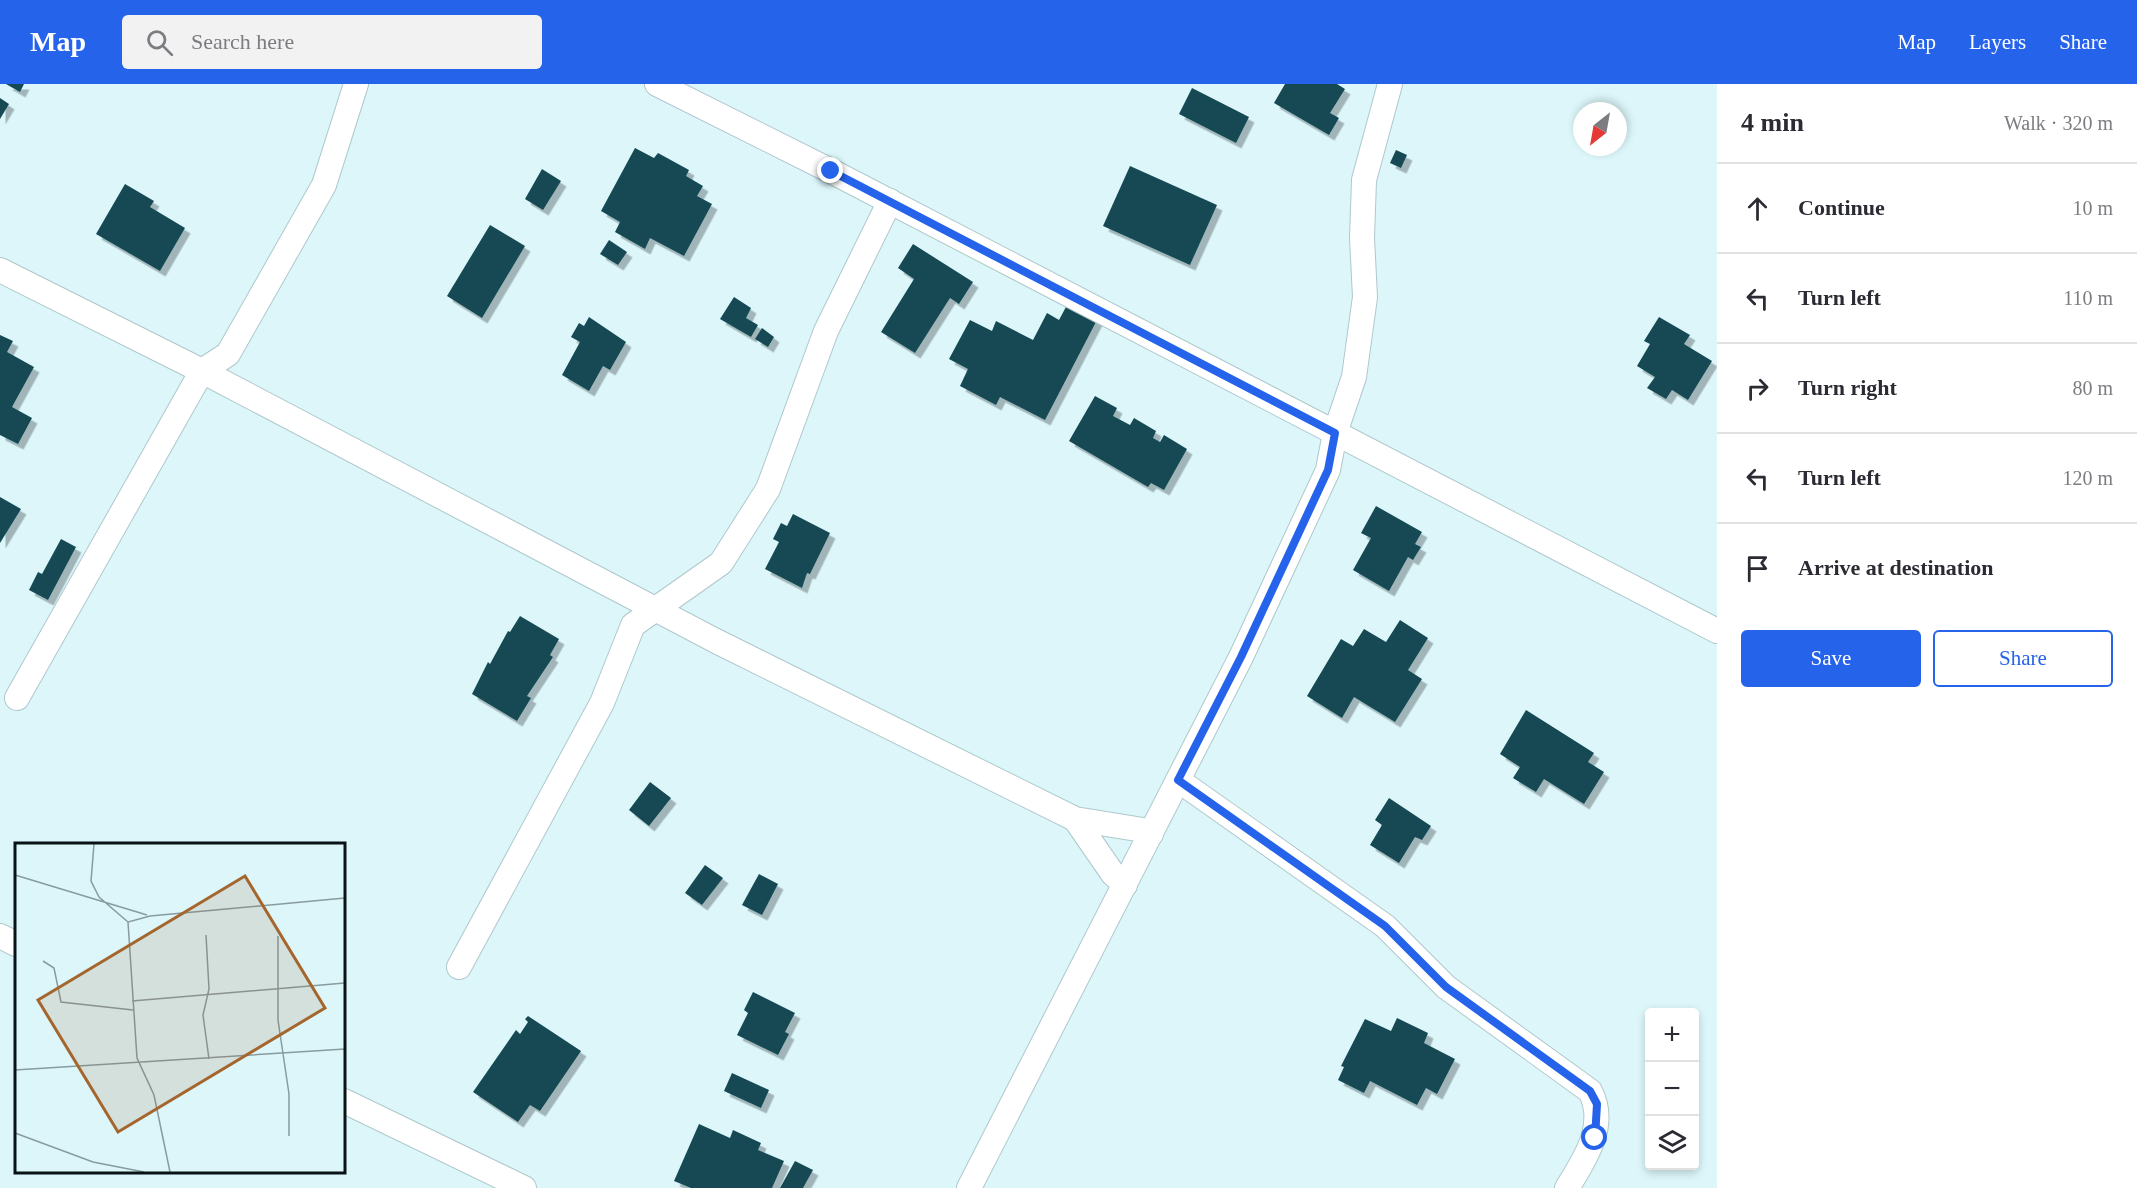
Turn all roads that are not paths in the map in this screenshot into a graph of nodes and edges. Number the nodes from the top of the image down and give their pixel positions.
1 (356, 84) edge
2 (657, 84) edge
3 (1390, 84) edge
4 (890, 201) junction
5 (0, 270) edge
6 (202, 371) junction
7 (1335, 433) junction
8 (654, 608) junction
9 (1717, 631) edge
10 (17, 698) dead end
11 (1178, 780) junction
12 (1075, 819) junction
13 (1151, 834) junction
14 (1125, 885) junction
15 (0, 936) edge
16 (15, 944) edge
17 (459, 967) dead end
18 (345, 1101) edge
19 (524, 1188) edge
20 (969, 1188) edge
21 (1567, 1188) edge

1 - 6 street
2 - 4 street
3 - 7 street
4 - 7 street
4 - 8 street
5 - 6 street
6 - 8 street
6 - 10 street
7 - 9 street
7 - 11 street
8 - 12 street
8 - 17 street
11 - 13 street
11 - 21 street
12 - 13 street
12 - 14 street
13 - 14 street
14 - 20 street
15 - 16 street
18 - 19 street

